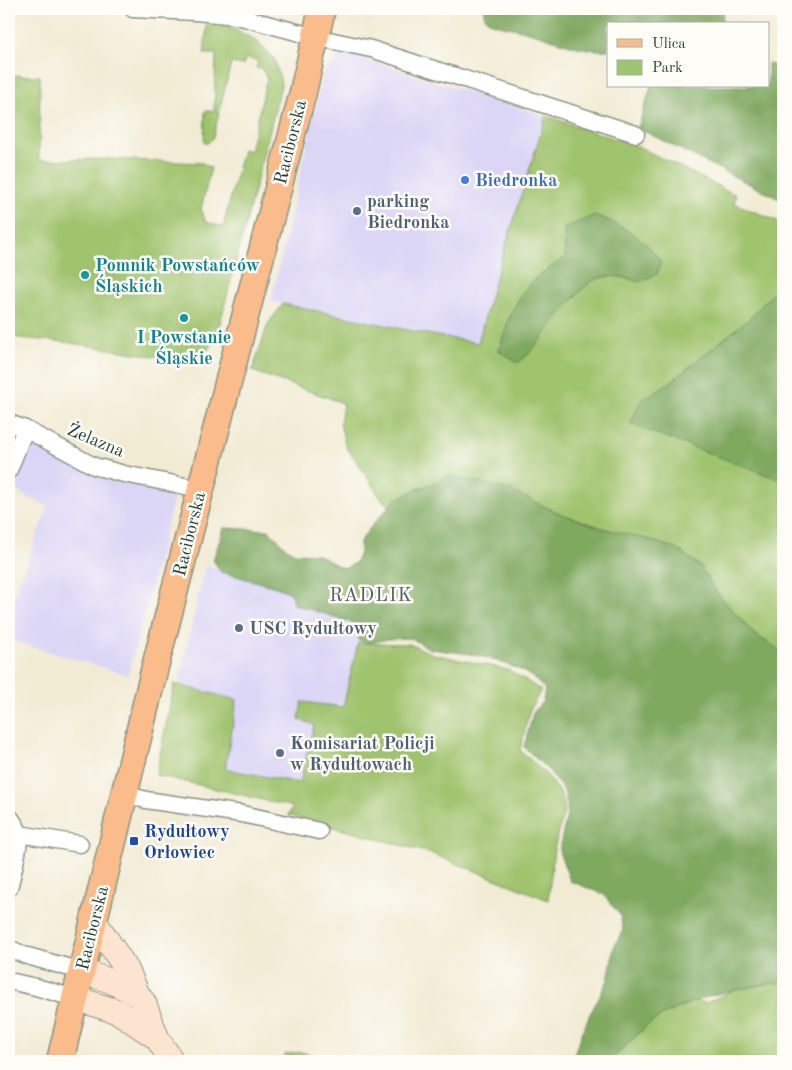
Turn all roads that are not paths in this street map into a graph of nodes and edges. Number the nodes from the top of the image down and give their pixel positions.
1 (133, 9) edge
2 (322, 9) edge
3 (316, 37) junction
4 (636, 134) dead end
5 (9, 423) edge
6 (25, 429) junction
7 (9, 470) edge
8 (200, 489) junction
9 (124, 794) junction
10 (9, 816) edge
11 (319, 830) dead end
12 (19, 834) junction
13 (80, 844) dead end
14 (9, 888) edge
15 (94, 919) junction
16 (9, 948) edge
17 (81, 970) junction
18 (9, 981) edge
19 (138, 995) junction
20 (74, 998) junction
21 (157, 1038) junction
22 (60, 1061) edge
23 (172, 1061) edge

1 - 3 street
2 - 3 main road, Raciborska
3 - 4 street
3 - 8 main road, Raciborska
5 - 6 street, Żelazna
6 - 7 street
6 - 8 street, Żelazna
8 - 9 main road, Raciborska
9 - 11 street
9 - 15 main road, Raciborska
10 - 12 street
12 - 13 street
12 - 14 street
15 - 17 main road, Raciborska
15 - 19 street
16 - 17 street
17 - 19 street
17 - 20 main road, Raciborska
18 - 20 street
19 - 21 street
20 - 21 street
20 - 22 main road, Raciborska
21 - 23 street

